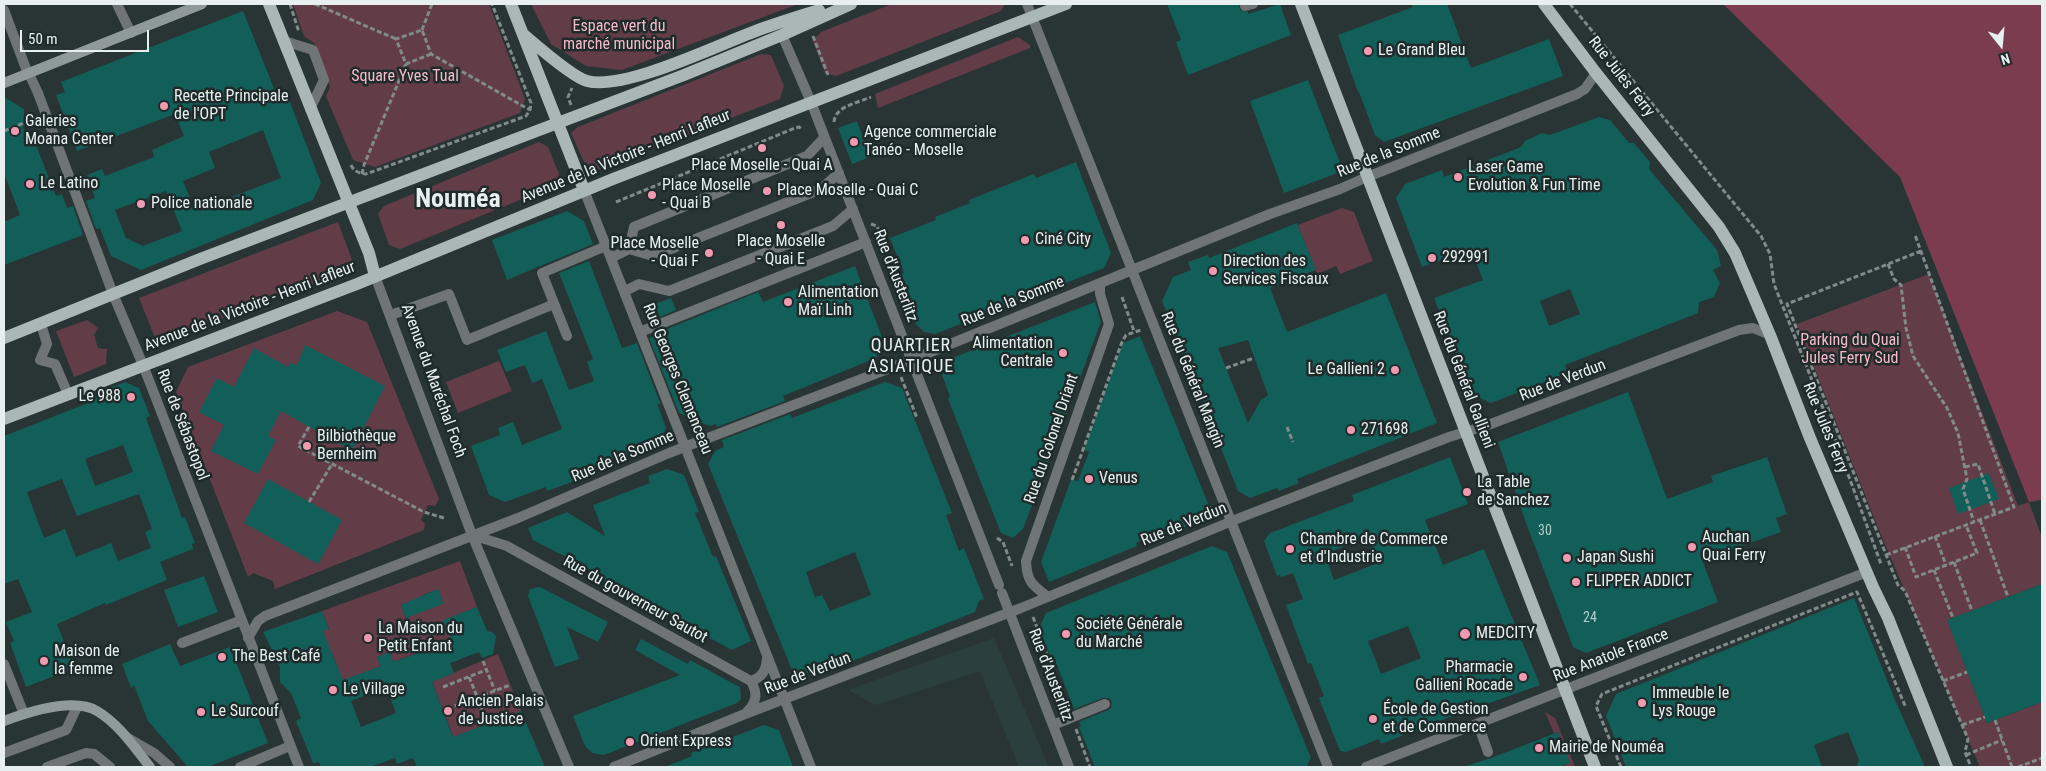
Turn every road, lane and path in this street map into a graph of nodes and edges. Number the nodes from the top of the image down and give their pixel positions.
1 (117, 4) edge
2 (202, 4) edge
3 (269, 4) edge
4 (290, 4) edge
5 (315, 4) edge
6 (432, 4) edge
7 (492, 4) edge
8 (511, 4) edge
9 (840, 4) edge
10 (851, 4) edge
11 (1027, 4) edge
12 (1066, 4) edge
13 (1301, 4) edge
14 (1544, 4) edge
15 (4, 10) edge
16 (1032, 17) junction
17 (422, 30) junction
18 (131, 34) junction
19 (523, 34) junction
20 (782, 35) junction
21 (813, 36) dead end
22 (396, 39) junction
23 (302, 40) dead end
24 (284, 41) junction
25 (431, 54) junction
26 (406, 64) junction
27 (1596, 73) junction
28 (28, 74) junction
29 (828, 76) dead end
30 (4, 83) edge
31 (572, 87) dead end
32 (871, 97) dead end
33 (810, 102) junction
34 (310, 109) junction
35 (530, 110) junction
36 (573, 110) dead end
37 (46, 114) junction
38 (557, 122) junction
39 (802, 129) dead end
40 (4, 131) edge
41 (837, 131) dead end
42 (824, 138) junction
43 (348, 159) dead end
44 (838, 173) junction
45 (362, 174) junction
46 (1367, 176) junction
47 (584, 190) junction
48 (616, 202) dead end
49 (348, 204) junction
50 (853, 209) junction
51 (867, 215) dead end
52 (1915, 235) dead end
53 (866, 242) junction
54 (606, 246) junction
55 (630, 250) junction
56 (1921, 251) junction
57 (611, 258) junction
58 (1888, 264) junction
59 (894, 266) dead end
60 (1132, 270) junction
61 (375, 276) junction
62 (1100, 284) junction
63 (625, 291) junction
64 (113, 294) junction
65 (1128, 294) dead end
66 (1122, 297) junction
67 (1115, 300) dead end
68 (554, 304) junction
69 (391, 315) junction
70 (41, 324) junction
71 (1134, 331) junction
72 (640, 332) junction
73 (1770, 335) junction
74 (567, 336) dead end
75 (1143, 336) dead end
76 (4, 338) edge
77 (1254, 358) dead end
78 (911, 360) junction
79 (143, 365) junction
80 (1226, 368) dead end
81 (893, 377) dead end
82 (68, 394) junction
83 (4, 419) edge
84 (919, 422) dead end
85 (309, 427) dead end
86 (1288, 427) dead end
87 (1466, 433) junction
88 (1293, 442) dead end
89 (686, 446) junction
90 (332, 464) junction
91 (1965, 467) junction
92 (1072, 480) dead end
93 (1207, 497) dead end
94 (309, 502) dead end
95 (1995, 514) junction
96 (444, 518) dead end
97 (1980, 520) junction
98 (1202, 521) dead end
99 (1232, 521) junction
100 (1974, 522) junction
101 (1966, 525) junction
102 (472, 534) junction
103 (995, 535) dead end
104 (1935, 536) junction
105 (1905, 548) junction
106 (1886, 555) junction
107 (1954, 562) junction
108 (1946, 565) junction
109 (1934, 570) junction
110 (1866, 572) junction
111 (1015, 574) dead end
112 (1048, 597) junction
113 (2008, 597) dead end
114 (1972, 611) dead end
115 (1009, 612) junction
116 (1039, 614) dead end
117 (1952, 618) dead end
118 (242, 620) junction
119 (248, 638) junction
120 (182, 642) dead end
121 (767, 656) junction
122 (483, 661) dead end
123 (4, 664) edge
124 (486, 670) junction
125 (1968, 672) dead end
126 (469, 677) junction
127 (751, 681) junction
128 (1943, 681) junction
129 (510, 685) dead end
130 (443, 687) dead end
131 (1565, 690) junction
132 (495, 691) junction
133 (477, 698) junction
134 (784, 700) junction
135 (1105, 704) dead end
136 (455, 706) dead end
137 (77, 707) junction
138 (1908, 712) dead end
139 (24, 714) junction
140 (745, 714) junction
141 (1985, 717) dead end
142 (1071, 718) junction
143 (1995, 720) dead end
144 (4, 721) edge
145 (488, 723) dead end
146 (1478, 724) junction
147 (1053, 725) junction
148 (1962, 725) junction
149 (126, 737) junction
150 (2002, 740) junction
151 (290, 746) junction
152 (1488, 752) dead end
153 (4, 753) edge
154 (1966, 755) junction
155 (2042, 758) edge
156 (1391, 763) edge
157 (47, 767) edge
158 (110, 767) edge
159 (150, 767) edge
160 (170, 767) edge
161 (240, 767) edge
162 (299, 767) edge
163 (569, 767) edge
164 (614, 767) edge
165 (811, 767) edge
166 (1069, 767) edge
167 (1090, 767) edge
168 (1328, 767) edge
169 (1366, 767) edge
170 (1595, 767) edge
171 (1621, 767) edge
172 (1947, 767) edge
173 (1971, 767) edge
174 (2012, 767) edge
175 (2020, 767) edge

1 - 18 street
2 - 18 street
3 - 24 main road, Avenue du Maréchal Foch
4 - 23 path
5 - 22 path
6 - 17 path
7 - 35 path
8 - 19 main road, Rue Georges Clemenceau
9 - 19 main road
10 - 20 main road
11 - 16 street, Rue du Général Mangin
12 - 16 main road, Avenue de la Victoire - Henri Lafleur
13 - 46 main road, Rue du Général Gallieni
14 - 27 main road, Rue Jules Ferry
15 - 28 street, Rue de Sébastopol
16 - 33 main road, Avenue de la Victoire - Henri Lafleur
16 - 60 street, Rue du Général Mangin
17 - 22 path
17 - 25 path
18 - 28 street
19 - 38 main road, Rue Georges Clemenceau
20 - 33 street, Rue d'Austerlitz
20 - 38 main road
21 - 29 path
22 - 26 path
24 - 34 main road, Avenue du Maréchal Foch
24 - 34 street
25 - 26 path
25 - 35 path
26 - 45 path
27 - 46 street, Rue de la Somme
27 - 73 main road, Rue Jules Ferry
28 - 30 street
28 - 37 street, Rue de Sébastopol
31 - 36 path
32 - 41 path
33 - 42 street, Rue d'Austerlitz
33 - 47 main road, Avenue de la Victoire - Henri Lafleur
34 - 49 main road, Avenue du Maréchal Foch
35 - 45 path
37 - 40 path
37 - 64 street, Rue de Sébastopol
38 - 47 main road, Rue Georges Clemenceau
38 - 49 main road
39 - 48 path
42 - 44 street, Rue d'Austerlitz
42 - 55 street
43 - 45 path
44 - 50 street, Rue d'Austerlitz
44 - 55 street
46 - 60 street, Rue de la Somme
46 - 87 main road, Rue du Général Gallieni
47 - 54 street, Rue Georges Clemenceau
47 - 61 main road, Avenue de la Victoire - Henri Lafleur
49 - 61 main road, Avenue du Maréchal Foch
49 - 64 main road
50 - 53 street, Rue d'Austerlitz
50 - 63 street
51 - 59 path
52 - 56 path
53 - 72 street
53 - 78 street, Rue d'Austerlitz
54 - 57 street, Rue Georges Clemenceau
54 - 68 street
55 - 57 street
56 - 58 path
56 - 95 path
57 - 63 street, Rue Georges Clemenceau
58 - 91 path
58 - 106 path
60 - 62 street, Rue de la Somme
60 - 99 street, Rue du Général Mangin
61 - 69 street, Avenue du Maréchal Foch
61 - 79 main road, Avenue de la Victoire - Henri Lafleur
62 - 78 street, Rue de la Somme
62 - 112 street, Rue du Colonel Driant
63 - 72 street, Rue Georges Clemenceau
64 - 70 main road
64 - 79 street, Rue de Sébastopol
65 - 66 path
66 - 67 path
66 - 71 path
68 - 69 street
68 - 74 street
69 - 102 street, Avenue du Maréchal Foch
70 - 76 main road
70 - 82 street
71 - 75 path
71 - 92 path
72 - 89 street, Rue Georges Clemenceau
73 - 87 street, Rue de Verdun
73 - 110 main road, Rue Jules Ferry
77 - 80 path
78 - 89 street, Rue de la Somme
78 - 115 street, Rue d'Austerlitz
79 - 82 main road, Avenue de la Victoire - Henri Lafleur
79 - 118 street, Rue de Sébastopol
81 - 84 path
82 - 83 main road, Avenue de la Victoire - Henri Lafleur
85 - 90 path
86 - 88 path
87 - 99 street, Rue de Verdun
87 - 131 main road, Rue du Général Gallieni
89 - 102 street, Rue de la Somme
89 - 121 street, Rue Georges Clemenceau
90 - 94 path
90 - 96 path
91 - 95 path
91 - 100 path
93 - 98 path
95 - 97 path
97 - 100 path
97 - 113 path
99 - 112 street, Rue de Verdun
99 - 168 street, Rue du Général Mangin
100 - 101 path
101 - 104 path
101 - 107 path
102 - 119 street, Rue de la Somme
102 - 127 street, Rue du gouverneur Sautot
102 - 163 street, Avenue du Maréchal Foch
103 - 111 path
104 - 105 path
104 - 108 path
105 - 106 path
105 - 109 path
106 - 128 path
107 - 108 path
107 - 114 path
108 - 109 path
109 - 117 path
110 - 131 street, Rue Anatole France
110 - 172 main road, Rue Jules Ferry
112 - 115 street, Rue de Verdun
115 - 134 street, Rue de Verdun
115 - 147 street, Rue d'Austerlitz
116 - 142 path
118 - 119 street, Rue de Sébastopol
118 - 120 street
119 - 151 street, Rue de Sébastopol
121 - 127 street
121 - 134 street, Rue Georges Clemenceau
122 - 124 path
123 - 139 street
124 - 126 path
124 - 132 path
125 - 128 path
126 - 130 path
126 - 133 path
127 - 140 street
128 - 148 path
129 - 132 path
131 - 146 street, Rue Anatole France
131 - 170 main road, Rue du Général Gallieni
132 - 133 path
133 - 136 path
133 - 145 path
134 - 140 street, Rue de Verdun
134 - 165 street, Rue Georges Clemenceau
135 - 142 street
137 - 139 street
137 - 149 street
137 - 153 street
138 - 171 path
139 - 144 street
140 - 164 street, Rue de Verdun
141 - 148 path
142 - 147 street
142 - 167 path
143 - 150 path
146 - 152 street
146 - 156 street, Rue Anatole France
147 - 166 street, Rue d'Austerlitz
148 - 154 path
149 - 159 street
149 - 160 street
150 - 154 path
150 - 174 path
151 - 161 street
151 - 162 street, Rue de Sébastopol
154 - 173 path
155 - 175 path
156 - 169 street, Rue Anatole France
157 - 158 street

